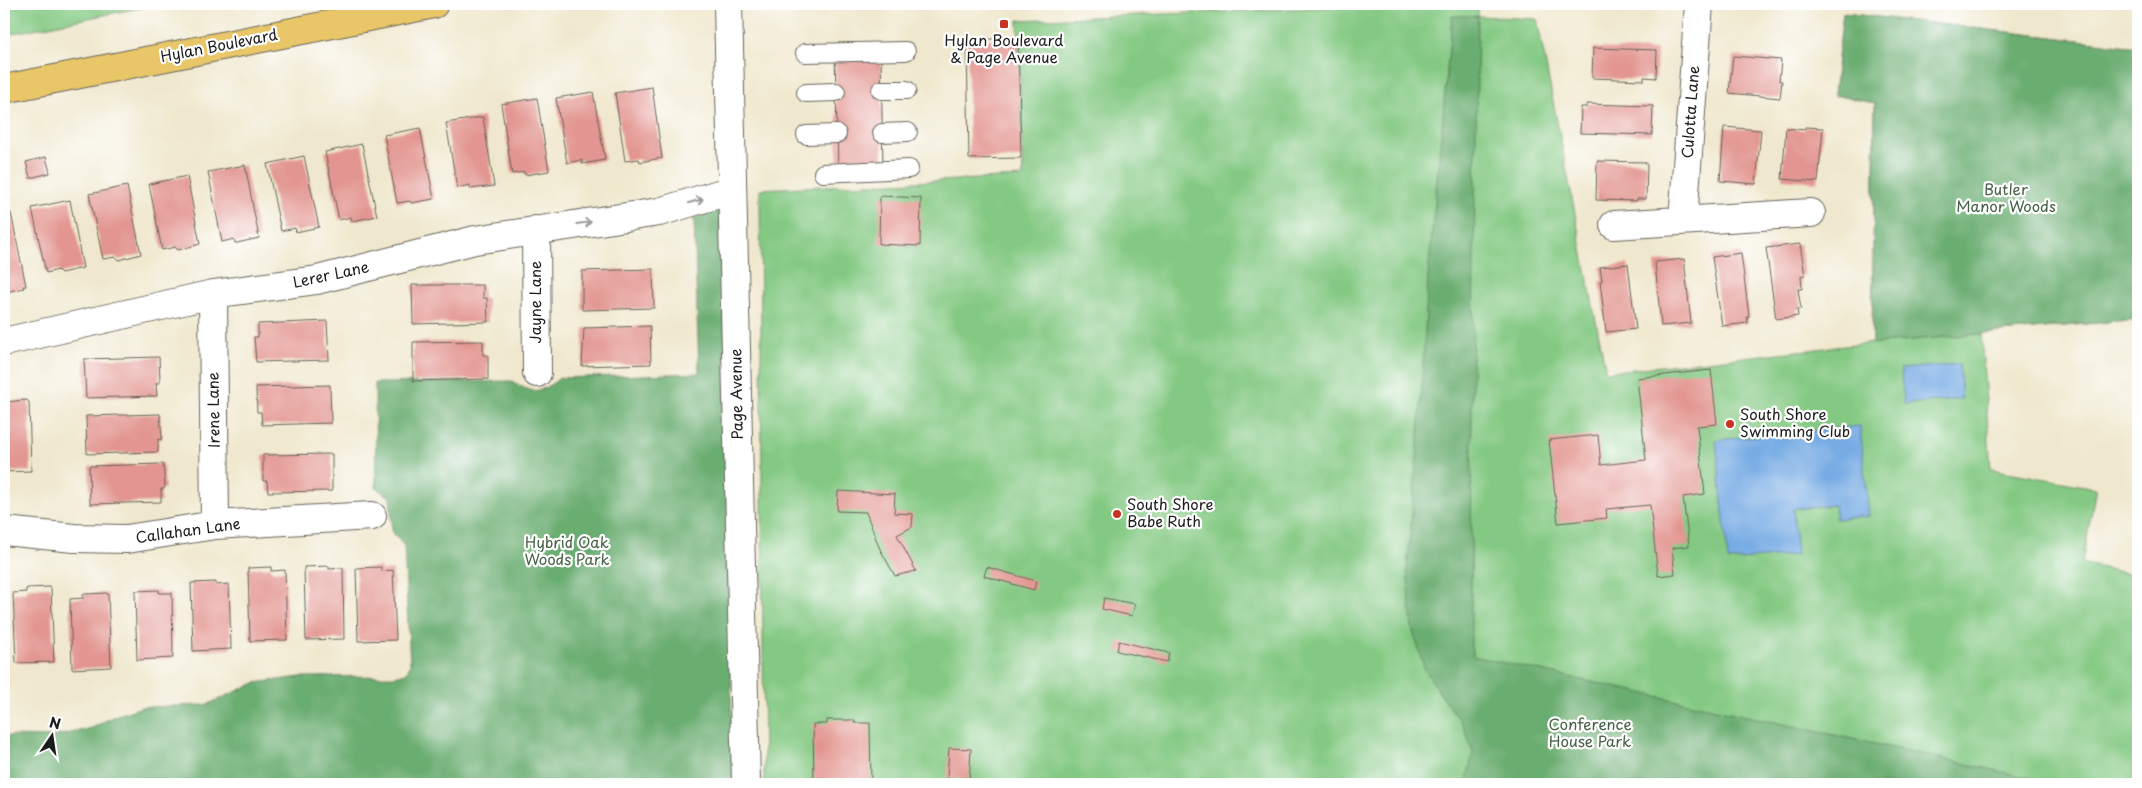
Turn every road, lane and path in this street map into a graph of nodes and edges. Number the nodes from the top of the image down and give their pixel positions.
1 (434, 4) edge
2 (728, 4) edge
3 (1699, 4) edge
4 (906, 51) dead end
5 (805, 53) dead end
6 (4, 89) edge
7 (882, 90) dead end
8 (908, 90) dead end
9 (836, 92) dead end
10 (806, 93) dead end
11 (908, 132) dead end
12 (882, 133) dead end
13 (837, 134) dead end
14 (806, 135) dead end
15 (909, 169) dead end
16 (823, 173) dead end
17 (732, 190) junction
18 (1811, 213) dead end
19 (1683, 220) junction
20 (1614, 225) dead end
21 (536, 230) junction
22 (213, 294) junction
23 (4, 342) edge
24 (537, 373) dead end
25 (372, 516) dead end
26 (215, 525) junction
27 (4, 531) edge
28 (746, 784) edge

1 - 6 main road, Hylan Boulevard
2 - 17 street, Page Avenue
3 - 19 street, Culotta Lane
4 - 5 lane
7 - 8 lane
9 - 10 lane
11 - 12 lane
13 - 14 lane
15 - 16 lane
21 -> 17 street, Lerer Lane
17 - 28 street, Page Avenue
18 - 19 street
19 - 20 street
21 - 22 street, Lerer Lane
21 - 24 street, Jayne Lane
22 - 23 street, Lerer Lane
22 - 26 street, Irene Lane
25 - 26 street, Callahan Lane
26 - 27 street, Callahan Lane

